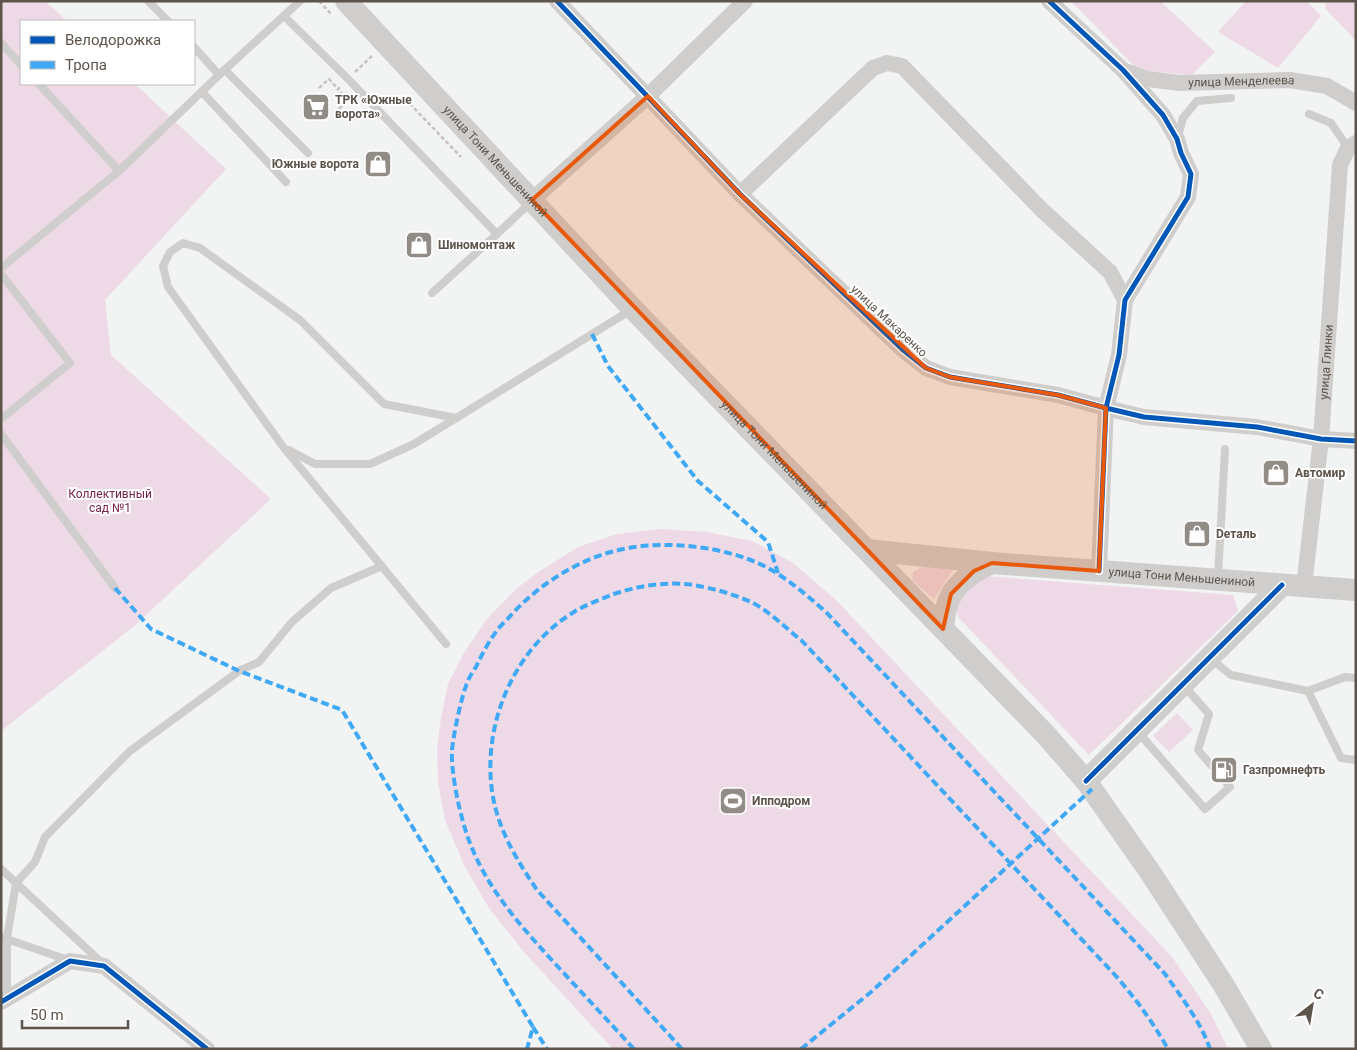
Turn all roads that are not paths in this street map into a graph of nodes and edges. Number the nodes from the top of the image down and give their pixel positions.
1 (148, 1) edge
2 (300, 1) edge
3 (557, 1) edge
4 (745, 1) edge
5 (1049, 1) edge
6 (339, 8) edge
7 (284, 16) junction
8 (167, 20) edge
9 (1, 43) edge
10 (195, 48) edge
11 (20, 64) edge
12 (1123, 70) junction
13 (222, 72) junction
14 (40, 85) edge
15 (202, 92) junction
16 (648, 96) junction
17 (1231, 98) dead end
18 (1356, 103) edge
19 (1309, 114) dead end
20 (1179, 146) junction
21 (1352, 146) edge
22 (308, 153) dead end
23 (119, 171) junction
24 (286, 182) dead end
25 (740, 194) junction
26 (532, 200) junction
27 (497, 234) junction
28 (1, 268) edge
29 (1, 274) edge
30 (432, 293) dead end
31 (1126, 300) junction
32 (633, 309) junction
33 (1106, 408) junction
34 (456, 418) junction
35 (1, 419) edge
36 (1, 434) edge
37 (1321, 439) junction
38 (1356, 441) edge
39 (284, 448) junction
40 (1225, 449) dead end
41 (867, 550) junction
42 (992, 563) junction
43 (382, 566) junction
44 (1099, 571) junction
45 (1218, 579) junction
46 (1282, 584) junction
47 (1304, 586) junction
48 (115, 588) dead end
49 (1356, 590) edge
50 (943, 629) junction
51 (446, 644) dead end
52 (1210, 657) junction
53 (1356, 678) edge
54 (1183, 684) junction
55 (1308, 691) junction
56 (1137, 730) junction
57 (1356, 760) edge
58 (1086, 781) junction
59 (1, 869) edge
60 (16, 883) junction
61 (4, 938) edge
62 (70, 961) junction
63 (104, 966) junction
64 (4, 1000) edge
65 (207, 1049) edge
66 (1261, 1049) edge

1 - 8 lane
2 - 7 lane
3 - 16 street, улица Макаренко
4 - 16 street
5 - 12 street, улица Менделеева
6 - 26 main road, улица Тони Меньшениной
7 - 13 lane
7 - 27 lane
9 - 11 lane
10 - 13 lane
12 - 18 street, улица Менделеева
12 - 20 street, улица Менделеева
13 - 15 lane
13 - 22 lane
14 - 23 lane
15 - 23 lane
15 - 24 lane
16 - 25 street, улица Макаренко
16 - 26 street
17 - 20 lane
19 - 21 lane
20 - 31 street, улица Менделеева
21 - 37 street, улица Глинки
23 - 28 lane
25 - 31 street
25 - 33 street, улица Макаренко
26 - 27 lane
26 - 32 main road, улица Тони Меньшениной
27 - 30 lane
29 - 35 lane
31 - 33 street
32 - 34 lane
32 - 41 main road, улица Тони Меньшениной
33 - 37 street, улица Макаренко
33 - 44 street
34 - 39 lane
34 - 39 lane
36 - 48 lane
37 - 38 street, улица Макаренко
37 - 47 street, улица Глинки
39 - 43 lane
40 - 45 lane
41 - 42 main road, улица Тони Меньшениной
41 - 50 main road
42 - 44 main road, улица Тони Меньшениной
42 - 50 main road
43 - 51 lane
43 - 60 lane
44 - 45 main road, улица Тони Меньшениной
45 - 46 main road, улица Тони Меньшениной
46 - 47 main road, улица Тони Меньшениной
46 - 52 main road
47 - 49 main road, улица Тони Меньшениной
50 - 58 main road
52 - 54 main road
52 - 55 lane
53 - 55 lane
54 - 56 main road
54 - 56 lane
55 - 57 lane
56 - 58 main road
58 - 66 main road
59 - 60 lane
60 - 61 lane
60 - 63 lane
61 - 62 lane
61 - 64 lane
62 - 63 street
62 - 64 street
63 - 65 street

